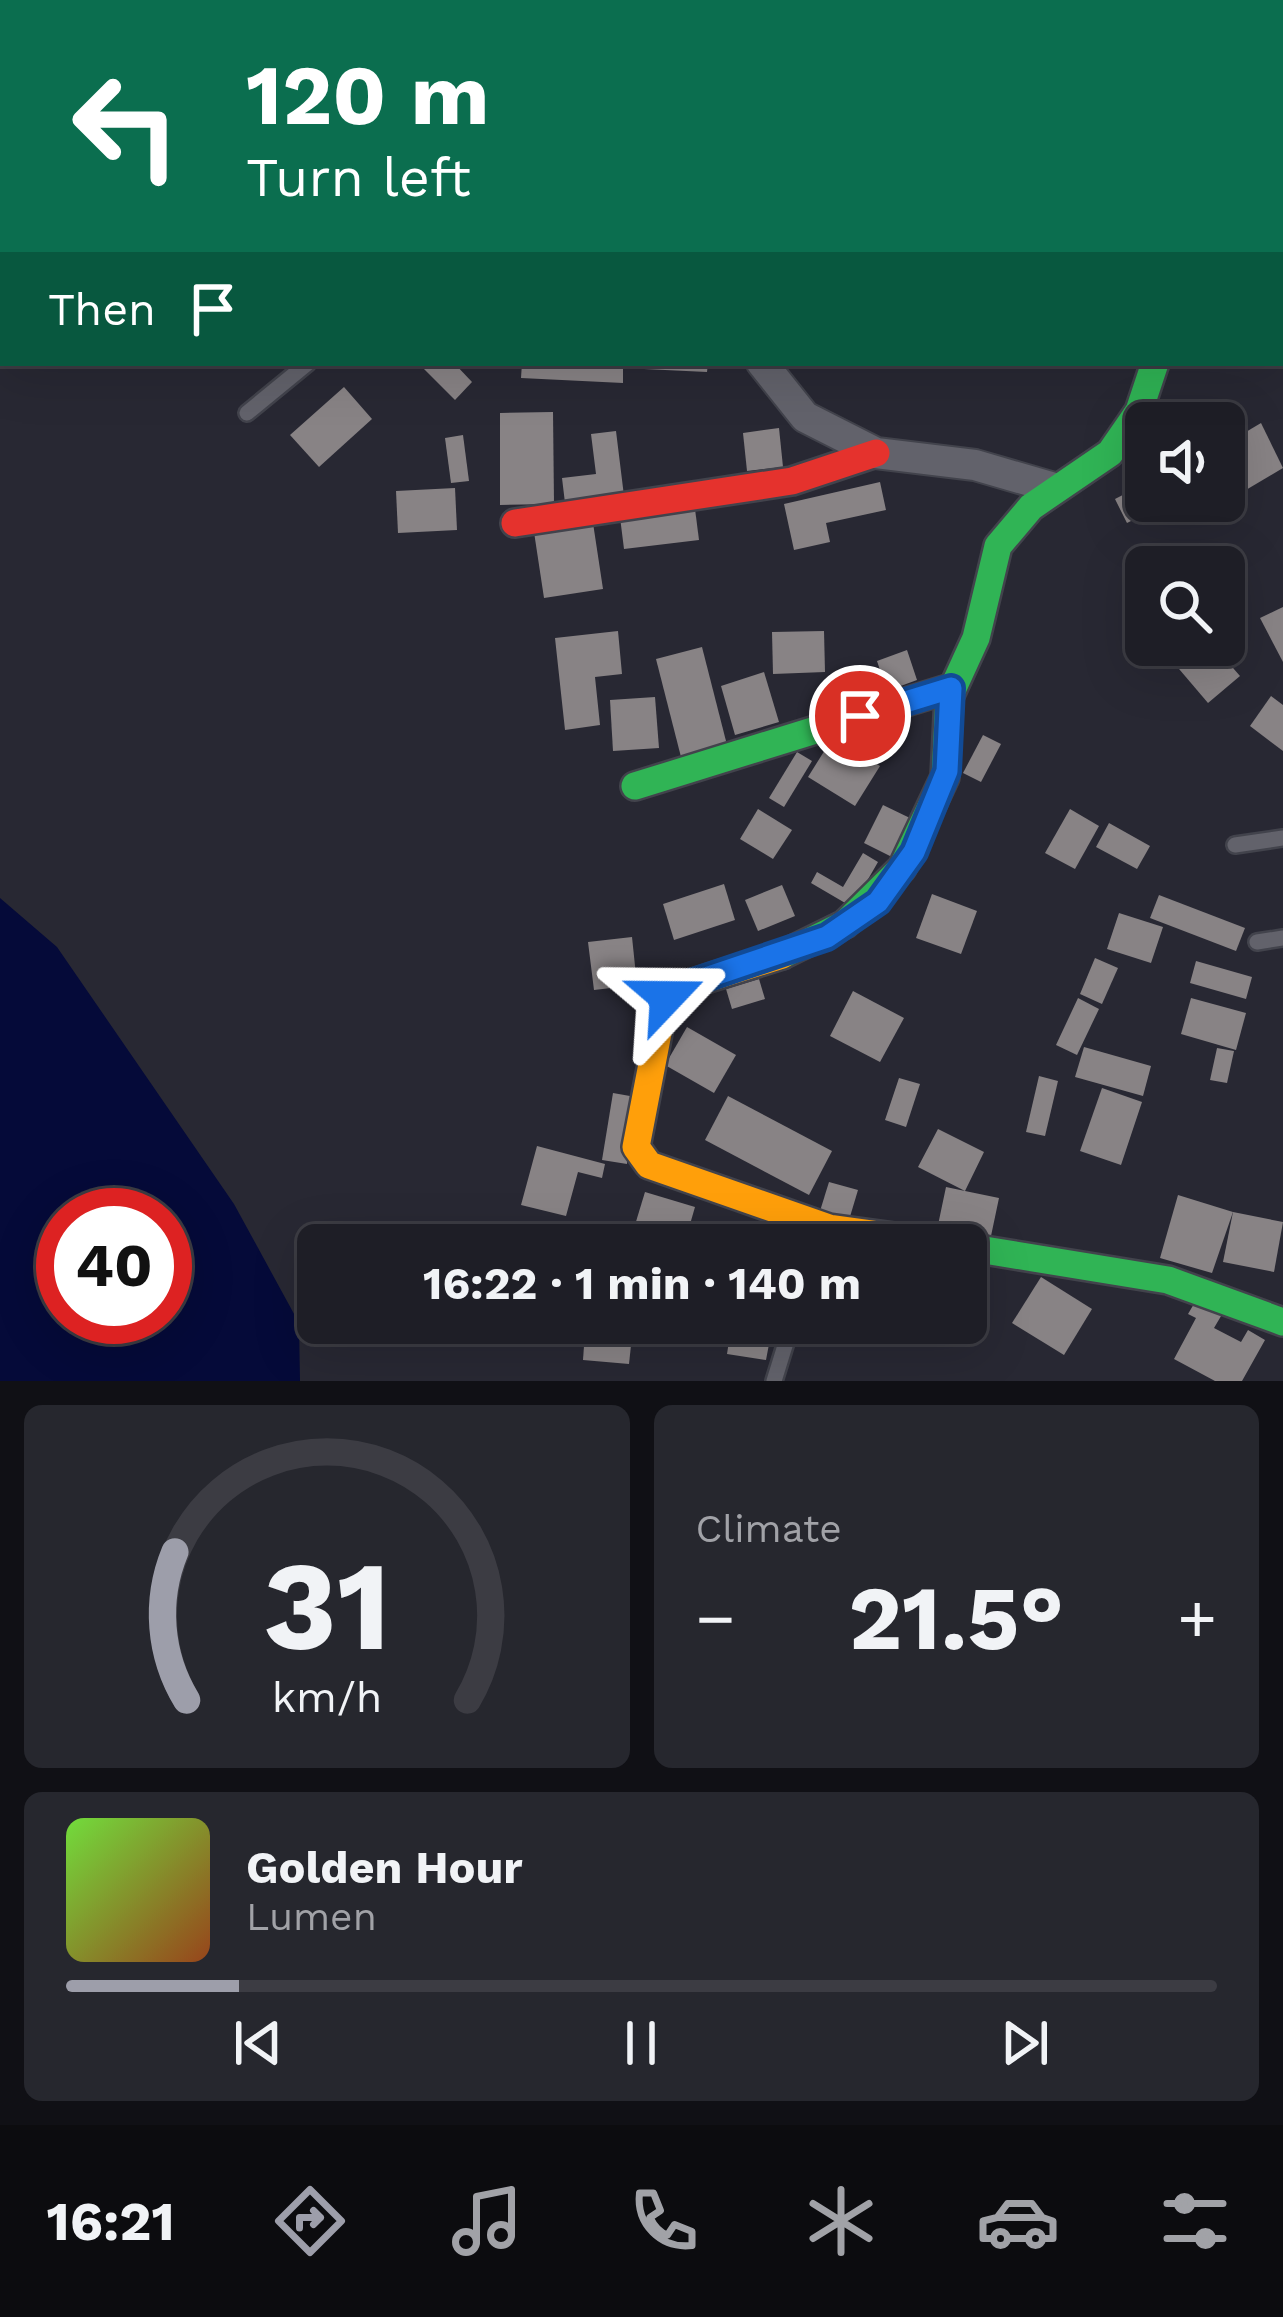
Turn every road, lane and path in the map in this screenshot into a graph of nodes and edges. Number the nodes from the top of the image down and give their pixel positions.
1 (304, 366) edge
2 (765, 366) edge
3 (1154, 366) edge
4 (248, 412) dead end
5 (876, 453) junction
6 (1054, 488) junction
7 (514, 523) dead end
8 (951, 688) junction
9 (635, 786) dead end
10 (1283, 838) edge
11 (1235, 845) dead end
12 (1283, 938) edge
13 (1257, 942) dead end
14 (795, 1224) edge
15 (987, 1250) edge
16 (1283, 1322) edge
17 (786, 1344) edge
18 (774, 1381) edge

1 - 4 lane
2 - 5 street
3 - 6 street
5 - 6 street
5 - 7 street
6 - 8 street
8 - 9 street
8 - 14 street
10 - 11 lane
12 - 13 lane
15 - 16 street
17 - 18 lane

